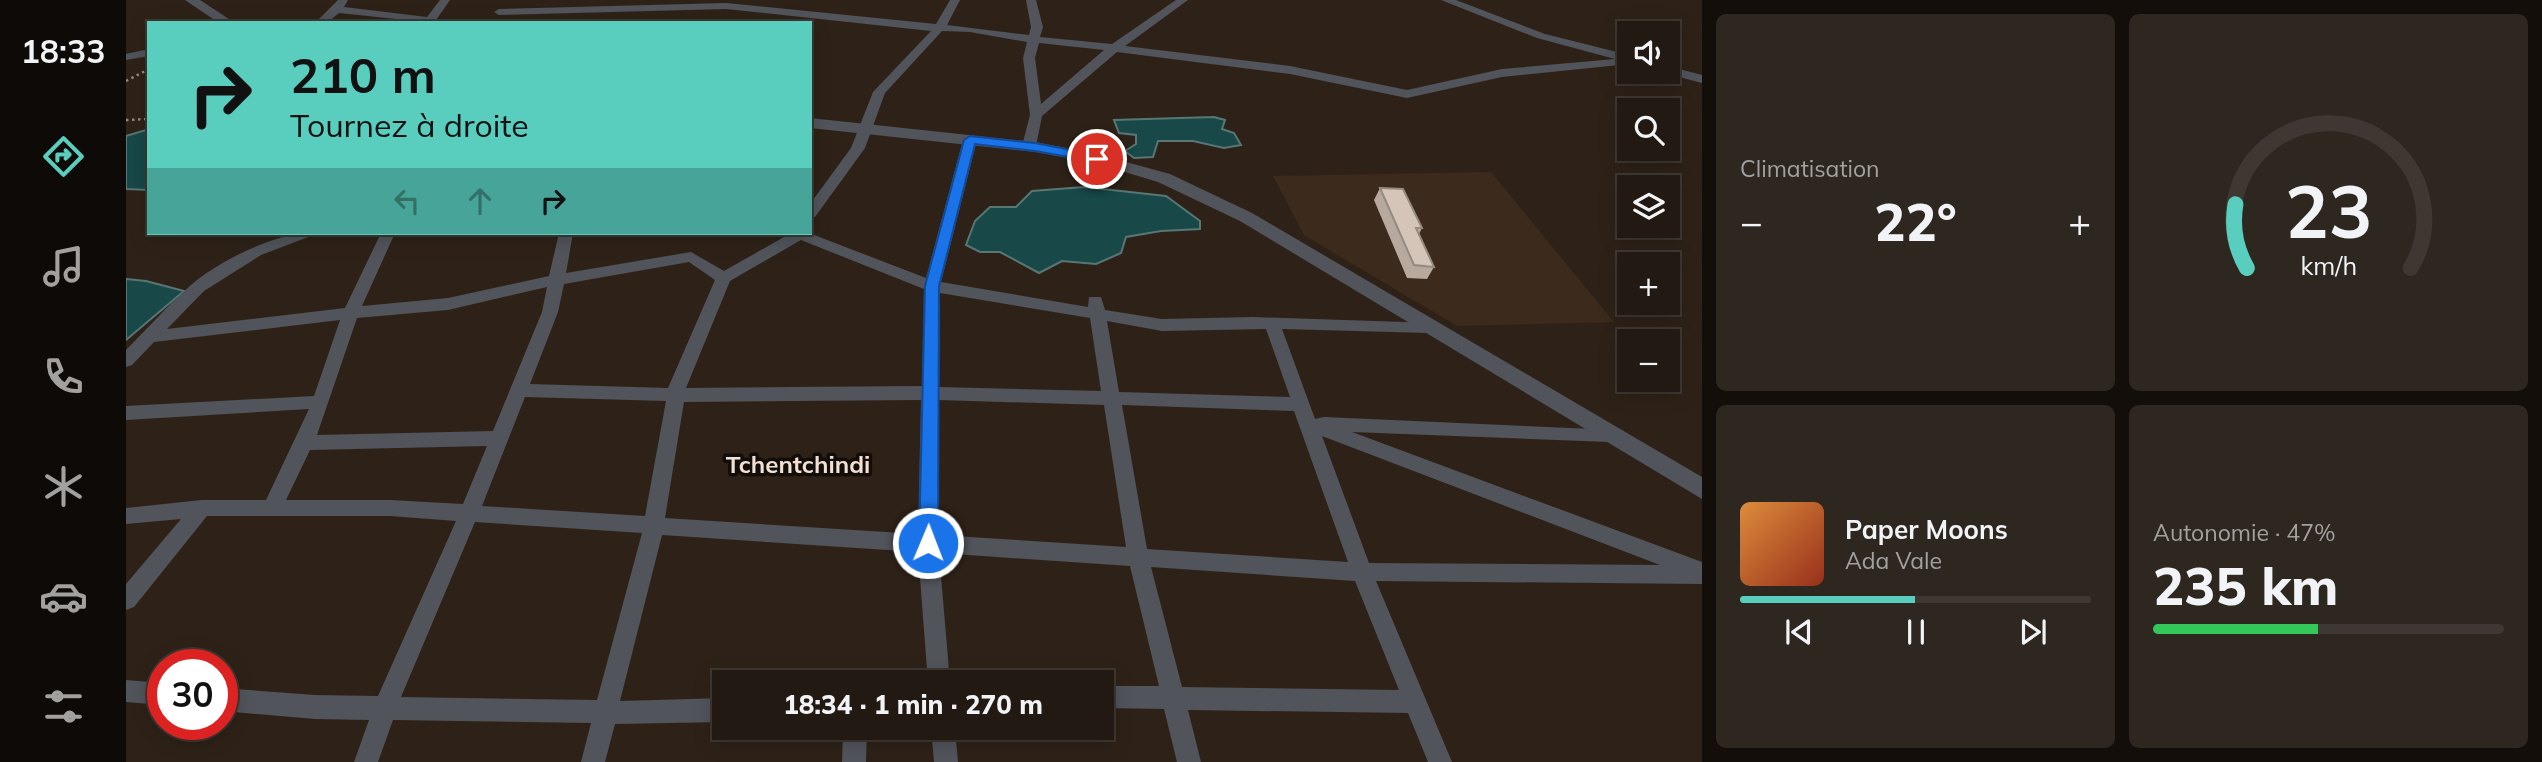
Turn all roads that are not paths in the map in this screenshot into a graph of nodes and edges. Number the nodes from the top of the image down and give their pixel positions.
1 (191, 0) edge
2 (445, 0) edge
3 (708, 0) edge
4 (955, 0) edge
5 (1031, 0) edge
6 (1183, 0) edge
7 (1446, 0) edge
8 (340, 4) edge
9 (726, 6) junction
10 (588, 11) edge
11 (498, 12) edge
12 (226, 21) edge
13 (322, 21) edge
14 (424, 21) edge
15 (430, 21) edge
16 (721, 21) edge
17 (938, 27) junction
18 (1035, 40) junction
19 (1114, 48) junction
20 (147, 52) edge
21 (126, 57) edge
22 (1617, 57) edge
23 (1617, 61) edge
24 (1680, 73) edge
25 (1702, 79) edge
26 (1036, 115) junction
27 (812, 123) edge
28 (862, 130) junction
29 (970, 140) junction
30 (1029, 146) junction
31 (812, 211) edge
32 (301, 235) edge
33 (387, 235) edge
34 (566, 235) edge
35 (799, 235) edge
36 (804, 235) edge
37 (724, 278) junction
38 (556, 280) junction
39 (932, 286) junction
40 (1097, 308) junction
41 (351, 313) junction
42 (1272, 324) junction
43 (1428, 327) junction
44 (148, 337) junction
45 (126, 361) edge
46 (518, 390) junction
47 (930, 393) junction
48 (676, 395) junction
49 (1112, 400) junction
50 (320, 402) junction
51 (126, 413) edge
52 (1303, 414) junction
53 (1609, 435) junction
54 (499, 438) junction
55 (304, 443) junction
56 (1702, 489) edge
57 (202, 508) junction
58 (272, 508) junction
59 (469, 513) junction
60 (126, 516) edge
61 (654, 525) junction
62 (928, 543) junction
63 (1138, 556) junction
64 (1362, 572) junction
65 (1702, 573) edge
66 (126, 600) edge
67 (938, 670) edge
68 (126, 691) edge
69 (147, 693) edge
70 (1172, 696) junction
71 (1114, 697) edge
72 (238, 700) edge
73 (1414, 702) junction
74 (385, 708) junction
75 (712, 710) edge
76 (604, 712) junction
77 (855, 740) edge
78 (944, 740) edge
79 (366, 762) edge
80 (593, 762) edge
81 (854, 762) edge
82 (946, 762) edge
83 (1189, 762) edge
84 (1440, 762) edge

1 - 12 street
2 - 15 street
3 - 9 street
4 - 17 street
5 - 18 street
6 - 19 street
7 - 22 street
8 - 13 street
8 - 14 street
9 - 10 street
9 - 16 street
9 - 17 street
10 - 11 street
17 - 18 street
17 - 28 street
18 - 19 street
18 - 26 street
19 - 23 street
19 - 26 street
20 - 21 street
24 - 25 street
26 - 30 street
27 - 28 street
28 - 29 street
28 - 31 street
29 - 30 street
29 - 39 street
30 - 43 street
32 - 44 street
33 - 41 street
34 - 38 street
35 - 37 street
36 - 39 street
37 - 38 street
37 - 48 street
38 - 41 street
38 - 46 street
39 - 40 street
39 - 47 street
40 - 42 street
40 - 49 street
41 - 44 street
41 - 50 street
42 - 43 street
42 - 52 street
43 - 53 street
44 - 45 street
46 - 48 street
46 - 54 street
47 - 48 street
47 - 49 street
47 - 62 street
48 - 61 street
49 - 52 street
49 - 63 street
50 - 51 street
50 - 55 street
52 - 53 street
52 - 64 street
52 - 65 street
53 - 56 street
54 - 55 street
54 - 59 street
55 - 58 street
57 - 58 street
57 - 60 street
57 - 66 street
58 - 59 street
59 - 61 street
59 - 74 street
61 - 62 street
61 - 76 street
62 - 63 street
62 - 67 street
63 - 64 street
63 - 70 street
64 - 65 street
64 - 73 street
68 - 69 street
70 - 71 street
70 - 73 street
70 - 83 street
72 - 74 street
73 - 84 street
74 - 76 street
74 - 79 street
75 - 76 street
76 - 80 street
77 - 81 street
78 - 82 street

